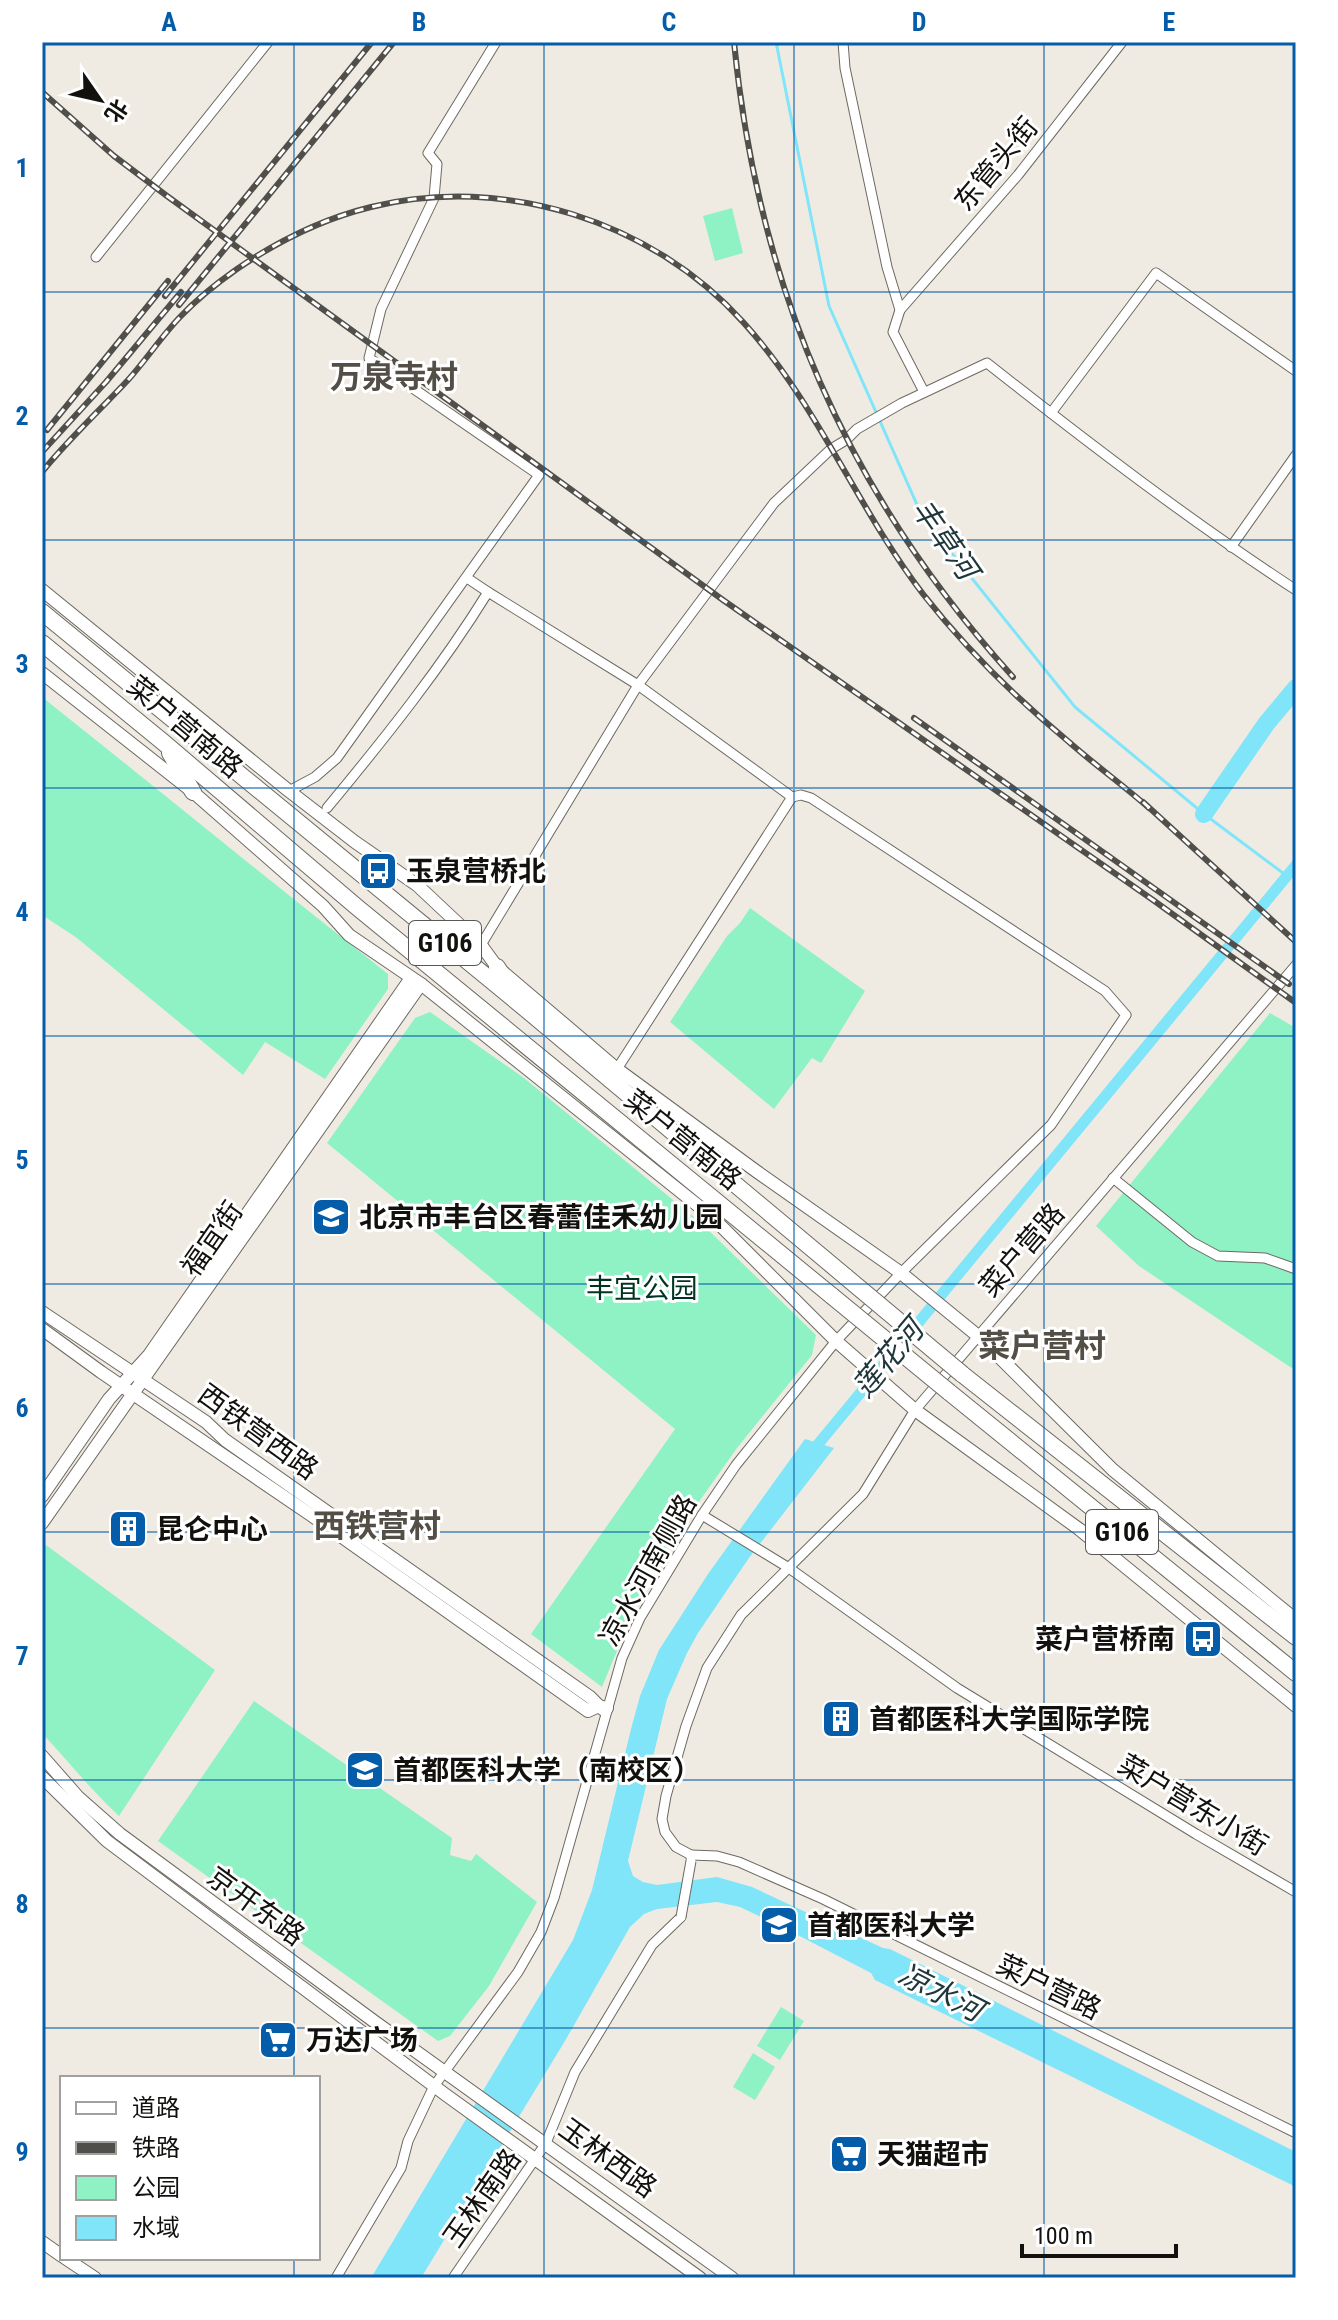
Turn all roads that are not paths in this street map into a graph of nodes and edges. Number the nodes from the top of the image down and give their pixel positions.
1 (268, 42) edge
2 (496, 42) edge
3 (843, 42) edge
4 (1122, 42) edge
5 (96, 257) dead end
6 (900, 310) junction
7 (1296, 371) edge
8 (924, 392) junction
9 (1051, 413) junction
10 (1296, 455) edge
11 (1231, 547) junction
12 (467, 578) junction
13 (42, 590) edge
14 (1296, 590) edge
15 (488, 592) junction
16 (42, 612) edge
17 (42, 643) edge
18 (42, 673) edge
19 (638, 685) junction
20 (163, 742) junction
21 (289, 791) junction
22 (193, 792) junction
23 (792, 797) junction
24 (327, 808) dead end
25 (481, 945) junction
26 (1296, 965) edge
27 (497, 967) junction
28 (416, 981) junction
29 (521, 1005) junction
30 (617, 1069) junction
31 (1113, 1178) junction
32 (1296, 1269) edge
33 (901, 1273) junction
34 (42, 1312) edge
35 (42, 1329) edge
36 (978, 1336) junction
37 (836, 1341) junction
38 (138, 1377) junction
39 (128, 1389) junction
40 (915, 1410) junction
41 (42, 1496) edge
42 (702, 1515) junction
43 (42, 1523) edge
44 (789, 1568) junction
45 (1296, 1620) edge
46 (1296, 1637) edge
47 (1296, 1673) edge
48 (1296, 1706) edge
49 (604, 1708) junction
50 (42, 1756) edge
51 (42, 1777) edge
52 (691, 1858) junction
53 (1296, 1892) edge
54 (450, 2074) junction
55 (434, 2086) junction
56 (446, 2095) joint
57 (1296, 2133) edge
58 (546, 2143) junction
59 (535, 2160) junction
60 (42, 2242) edge
61 (60, 2254) edge
62 (68, 2260) edge
63 (95, 2278) edge
64 (336, 2278) edge
65 (453, 2278) edge
66 (700, 2278) edge
67 (732, 2278) edge

1 - 5 street
2 - 12 street
3 - 6 street
4 - 6 street, 东管头街
6 - 8 street
7 - 9 street
8 - 9 street
8 - 19 street
9 - 11 street
10 - 11 street
11 - 14 street
12 - 15 street
12 - 21 street
13 - 21 street, 菜户营南路
15 - 19 street
15 - 24 street
16 - 29 highway, 菜户营南路 / G106
17 - 20 highway, 菜户营南路 / G106
18 - 22 street, 菜户营南路
19 - 23 street
19 - 25 street
20 - 22 highway
20 - 47 highway, 菜户营南路 / G106, bridge
21 - 25 street, 菜户营南路
22 - 28 street, 菜户营南路
23 - 30 street
23 - 33 street, 凉水河南侧路
25 - 27 street, 菜户营南路
26 - 31 street, 菜户营路
27 - 29 highway
27 - 30 street, 菜户营南路
28 - 37 street, 菜户营南路
28 - 38 street, 福宜街
29 - 46 highway, 菜户营南路 / G106, bridge
30 - 33 street, 菜户营南路
31 - 32 street
31 - 36 street, 菜户营路
33 - 36 street, 菜户营南路
33 - 37 street, 凉水河南侧路
34 - 38 street, 西铁营西路
35 - 39 street, 西铁营西路
36 - 40 street, 菜户营路
36 - 45 street
37 - 40 street, 菜户营南路
37 - 42 street, 凉水河南侧路
38 - 39 street, 福宜街
38 - 49 street, 西铁营西路
39 - 41 street, 福宜街
39 - 43 street, 福宜街
39 - 49 street, 西铁营西路
40 - 44 street, 菜户营路
40 - 48 street
42 - 44 street, 菜户营东小街
42 - 49 street, 凉水河南侧路
44 - 52 street, 菜户营路
44 - 53 street, 菜户营东小街
49 - 54 street, 凉水河南侧路
50 - 54 street, 京开东路
51 - 55 street, 京开东路
52 - 57 street, 菜户营路
52 - 58 street, 玉林南路, bridge
54 - 55 street, 凉水河南侧路
54 - 58 street, 玉林西路
55 - 56 street, 京开东路
55 - 64 street, 凉水河南侧路
56 - 59 street, 玉林西路
58 - 59 street, 玉林南路
58 - 67 street, 玉林西路
59 - 65 street, 玉林南路
59 - 66 street, 玉林西路
60 - 61 street
62 - 63 street

